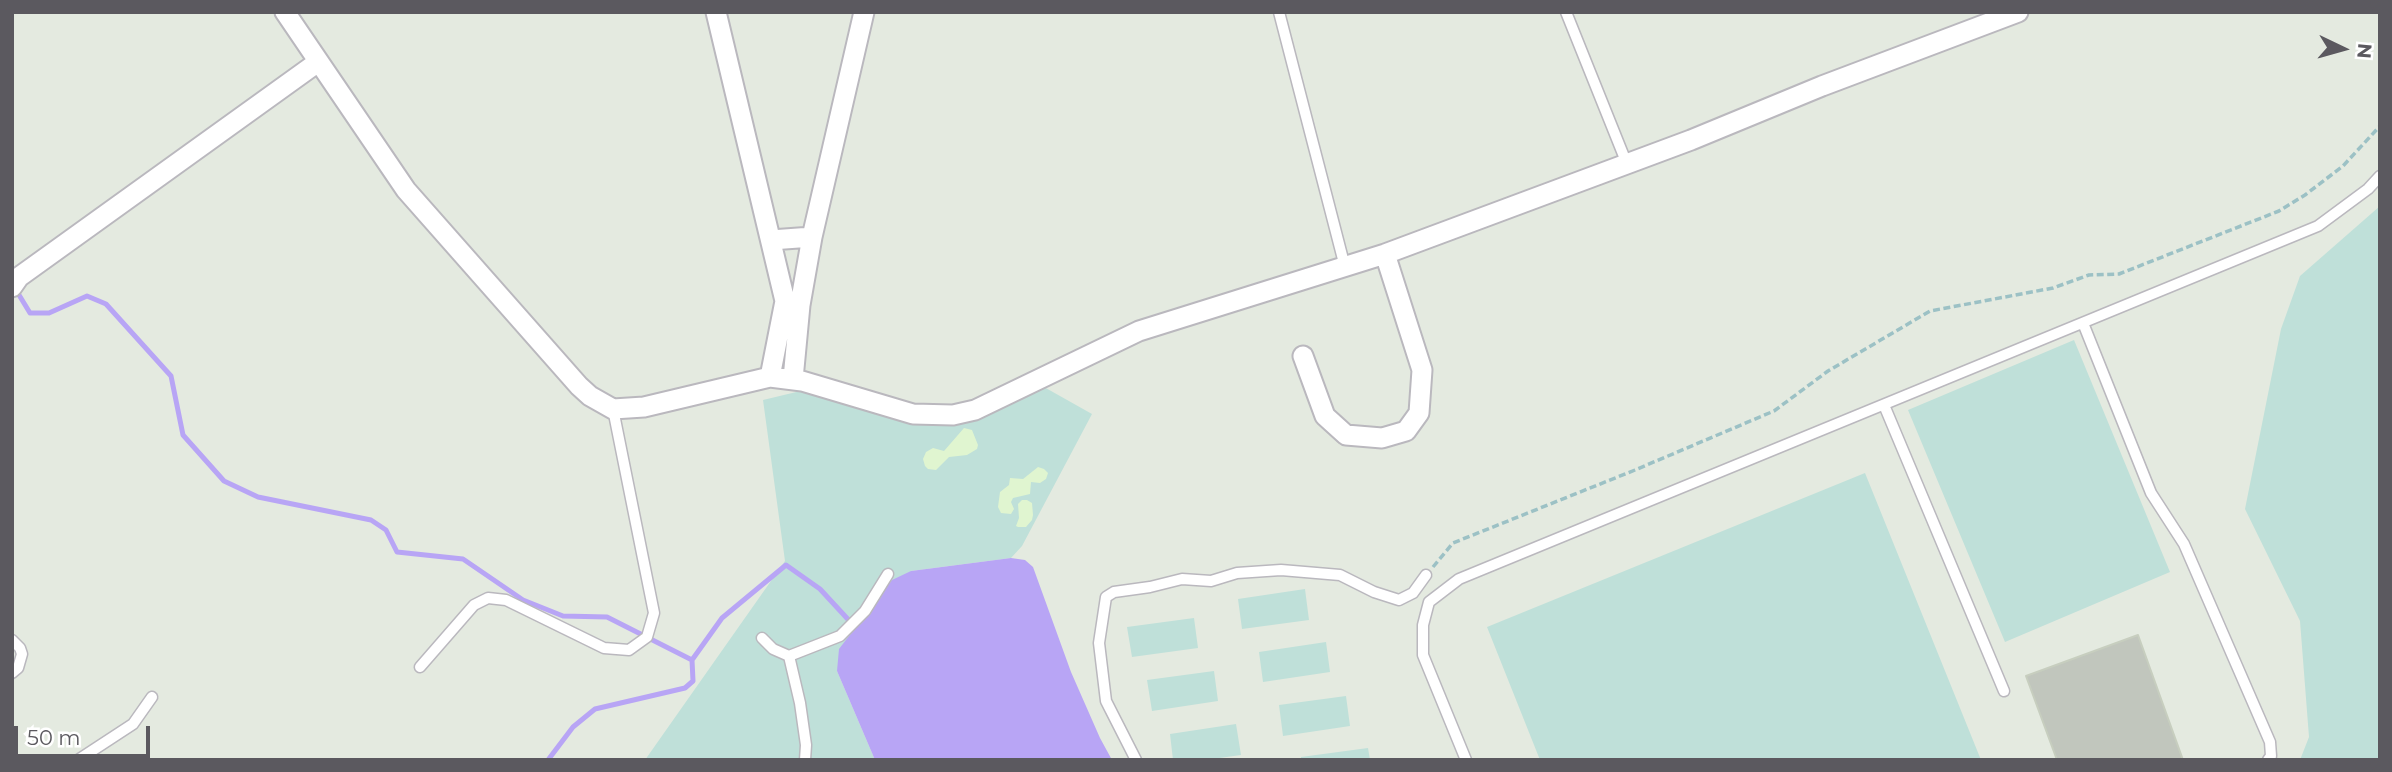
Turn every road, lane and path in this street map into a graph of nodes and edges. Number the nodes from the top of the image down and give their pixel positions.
1 (285, 12) edge
2 (716, 12) edge
3 (864, 12) edge
4 (1279, 12) edge
5 (1566, 12) edge
6 (2018, 12) edge
7 (318, 62) junction
8 (2380, 127) edge
9 (1627, 164) junction
10 (2380, 176) edge
11 (812, 237) junction
12 (771, 240) junction
13 (1385, 254) junction
14 (1345, 267) junction
15 (16, 282) edge
16 (793, 303) junction
17 (2083, 323) junction
18 (1303, 356) dead end
19 (770, 377) junction
20 (793, 379) junction
21 (1884, 405) junction
22 (613, 409) junction
23 (888, 574) dead end
24 (1426, 575) joint
25 (762, 638) dead end
26 (12, 640) edge
27 (789, 656) junction
28 (420, 667) dead end
29 (12, 673) edge
30 (2004, 691) dead end
31 (152, 697) dead end
32 (78, 760) edge
33 (805, 760) edge
34 (1136, 760) edge
35 (1466, 760) edge
36 (2269, 760) edge

1 - 7 street
2 - 12 street
3 - 11 street
4 - 14 lane
5 - 9 lane
6 - 9 street
7 - 15 street
7 - 22 street
8 - 24 path
9 - 13 street
10 - 17 lane
11 - 12 street
11 - 16 street
12 - 16 street
13 - 14 street
13 - 18 street
14 - 20 street
16 - 19 street
16 - 20 street
17 - 21 lane
17 - 36 lane
19 - 20 street
19 - 22 street
21 - 30 lane
21 - 35 lane
22 - 28 lane
23 - 27 lane
24 - 34 lane
25 - 27 lane
26 - 29 lane
27 - 33 lane
31 - 32 lane

